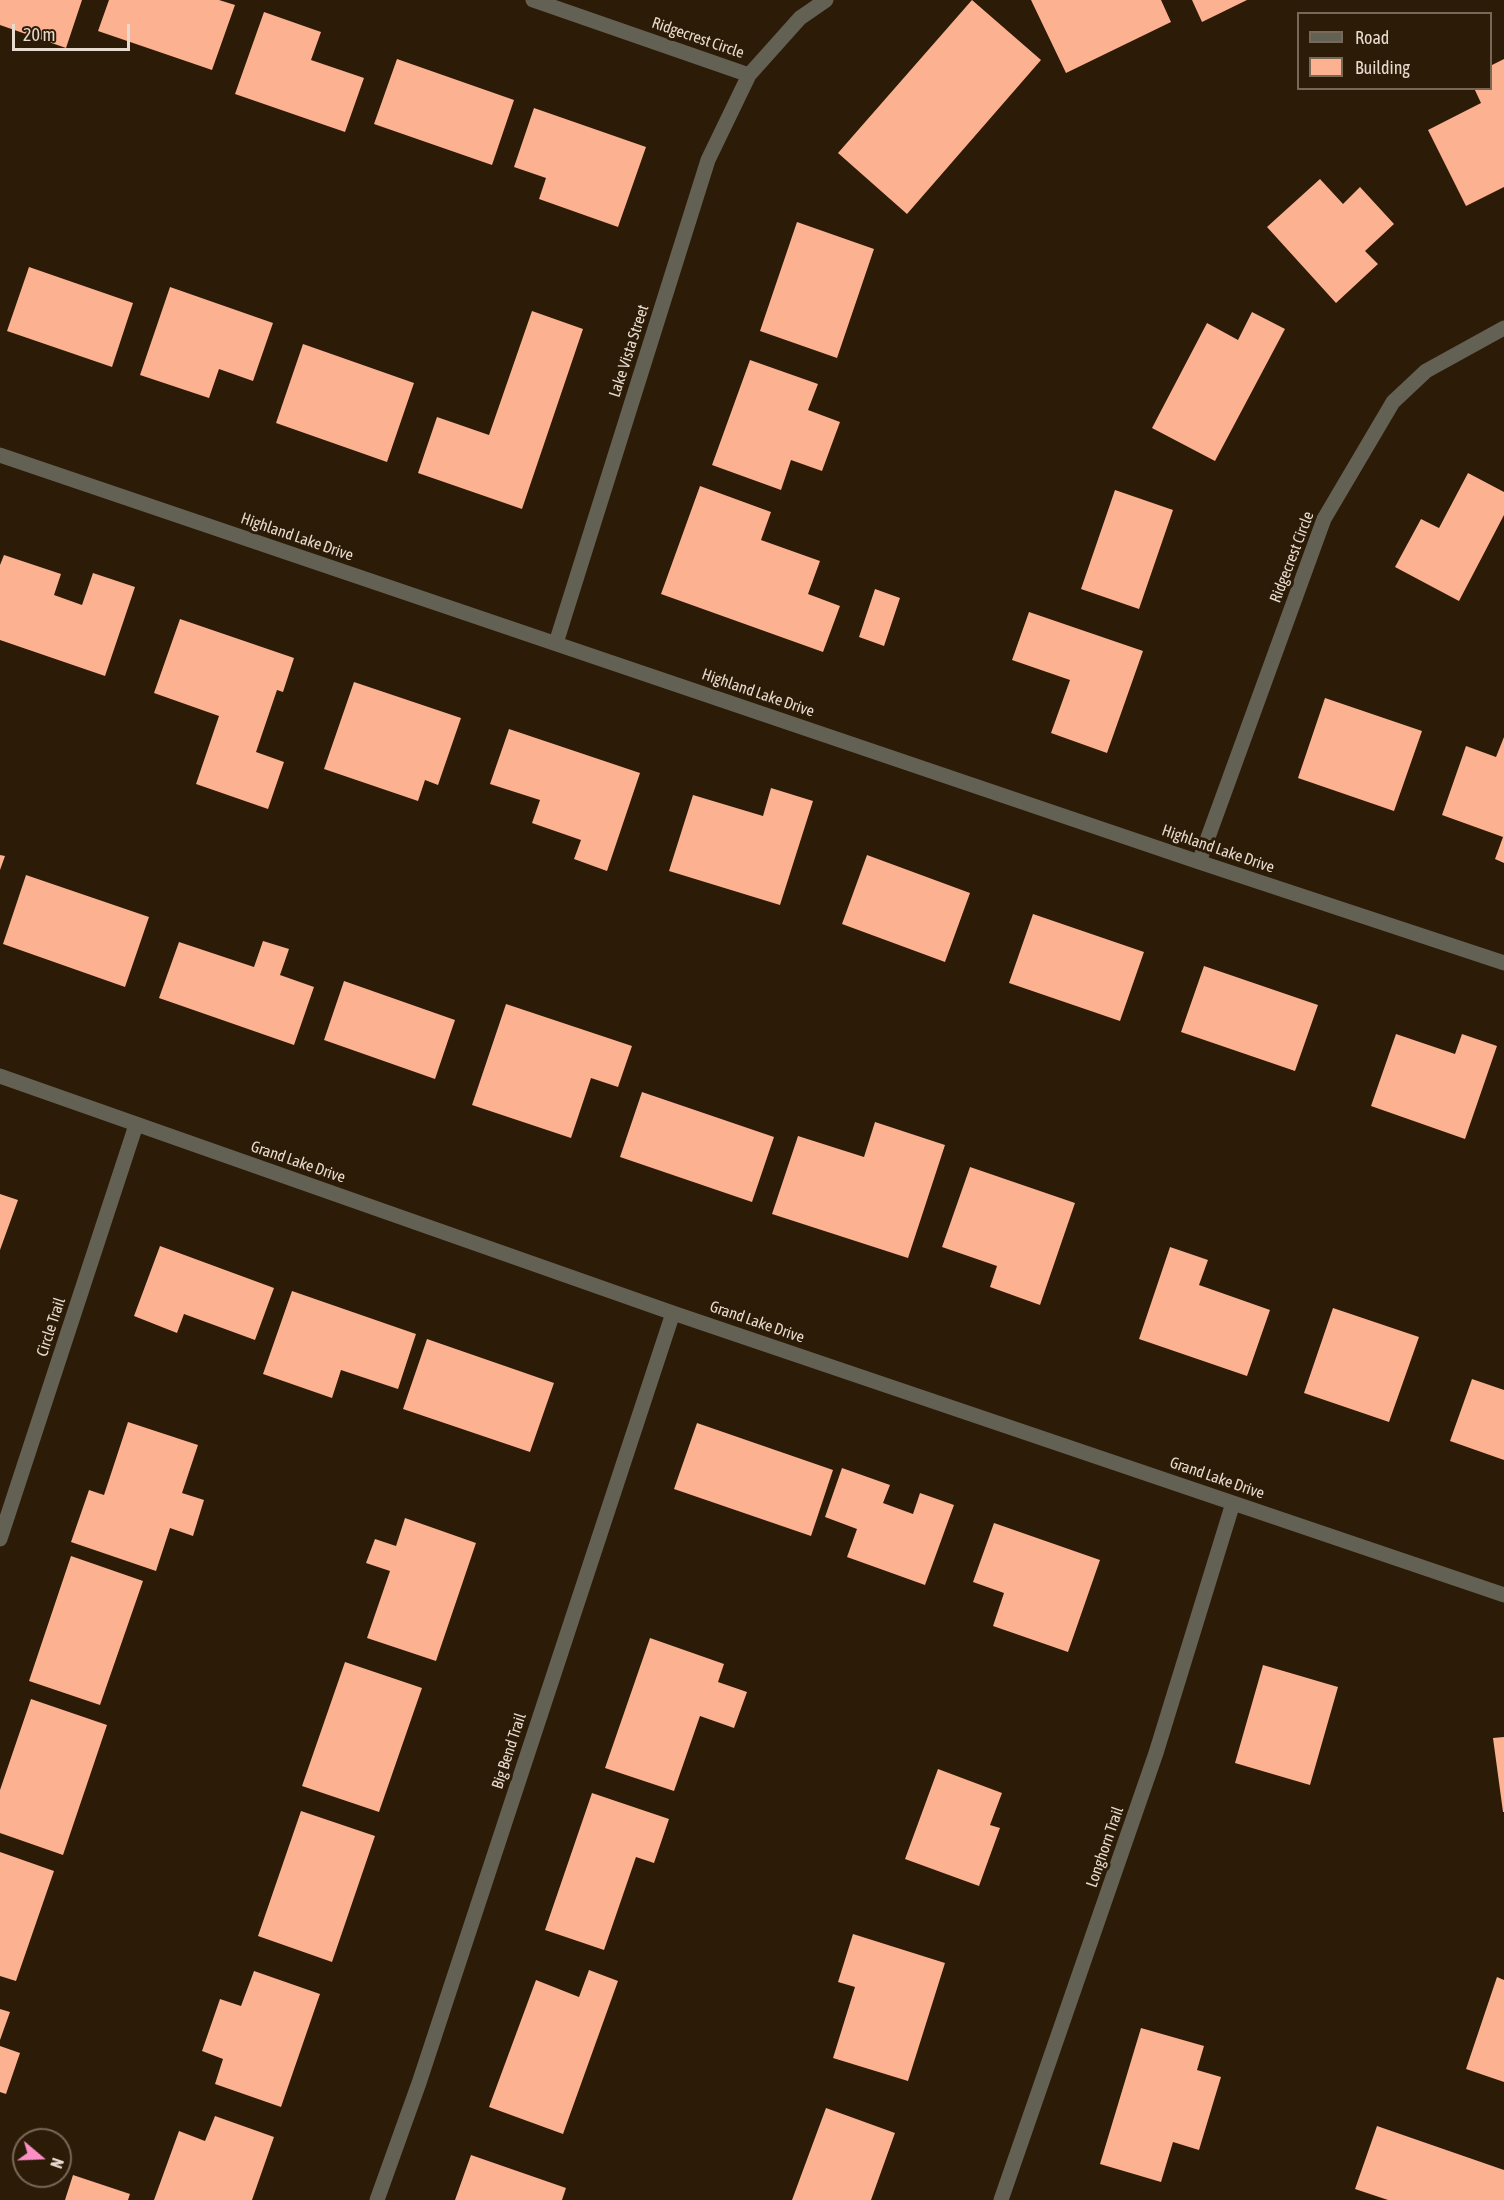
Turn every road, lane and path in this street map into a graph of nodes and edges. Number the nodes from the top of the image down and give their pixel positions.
1 (533, 0) edge
2 (826, 0) edge
3 (749, 75) junction
4 (1504, 328) edge
5 (0, 455) edge
6 (556, 644) junction
7 (1199, 862) junction
8 (1504, 963) edge
9 (0, 1076) edge
10 (136, 1125) junction
11 (673, 1313) junction
12 (1233, 1503) junction
13 (0, 1539) edge
14 (1504, 1595) edge
15 (377, 2200) edge
16 (1001, 2200) edge

1 - 3 street, Ridgecrest Circle
2 - 3 street, Ridgecrest Circle
3 - 6 street, Lake Vista Street
4 - 7 street, Ridgecrest Circle
5 - 6 street, Highland Lake Drive
6 - 7 street, Highland Lake Drive
7 - 8 street, Highland Lake Drive
9 - 10 street, Grand Lake Drive
10 - 11 street, Grand Lake Drive
10 - 13 street, Circle Trail
11 - 12 street, Grand Lake Drive
11 - 15 street, Big Bend Trail
12 - 14 street, Grand Lake Drive
12 - 16 street, Longhorn Trail

